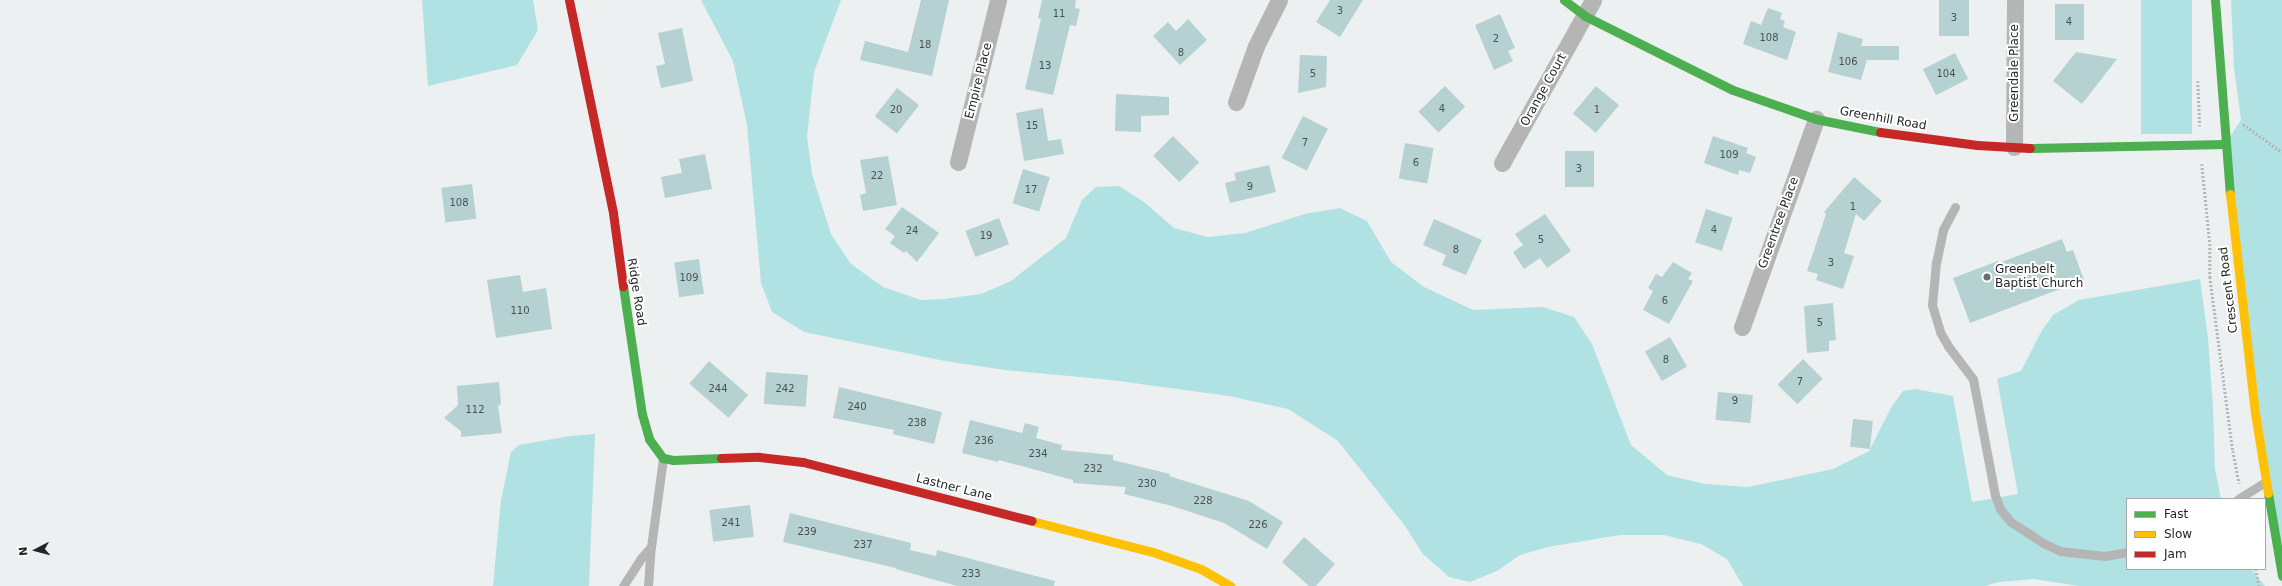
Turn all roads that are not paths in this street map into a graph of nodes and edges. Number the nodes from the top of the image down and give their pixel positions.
1 (568, 0) edge
2 (998, 0) edge
3 (1279, 0) edge
4 (1564, 0) edge
5 (1592, 0) edge
6 (2015, 0) edge
7 (2215, 0) edge
8 (1585, 16) junction
9 (1236, 102) dead end
10 (1816, 119) junction
11 (2225, 144) junction
12 (2014, 147) junction
13 (958, 162) dead end
14 (1502, 163) dead end
15 (1955, 207) dead end
16 (1742, 327) dead end
17 (663, 458) junction
18 (2267, 481) junction
19 (2240, 498) edge
20 (651, 547) junction
21 (2126, 552) edge
22 (2282, 576) edge
23 (623, 586) edge
24 (648, 586) edge
25 (1230, 586) edge

1 - 17 street, Ridge Road
2 - 13 street, Empire Place
3 - 9 street
4 - 8 street, Greenhill Road
5 - 8 street, Orange Court
6 - 12 street, Greendale Place
7 - 11 street, Crescent Road
8 - 10 street, Greenhill Road
8 - 14 street, Orange Court
10 - 12 street, Greenhill Road
10 - 16 street, Greentree Place
11 - 12 street, Greenhill Road
11 - 18 street, Crescent Road
15 - 21 lane
17 - 20 lane
17 - 25 street, Lastner Lane
18 - 19 lane
18 - 22 street, Crescent Road
20 - 23 lane
20 - 24 lane

